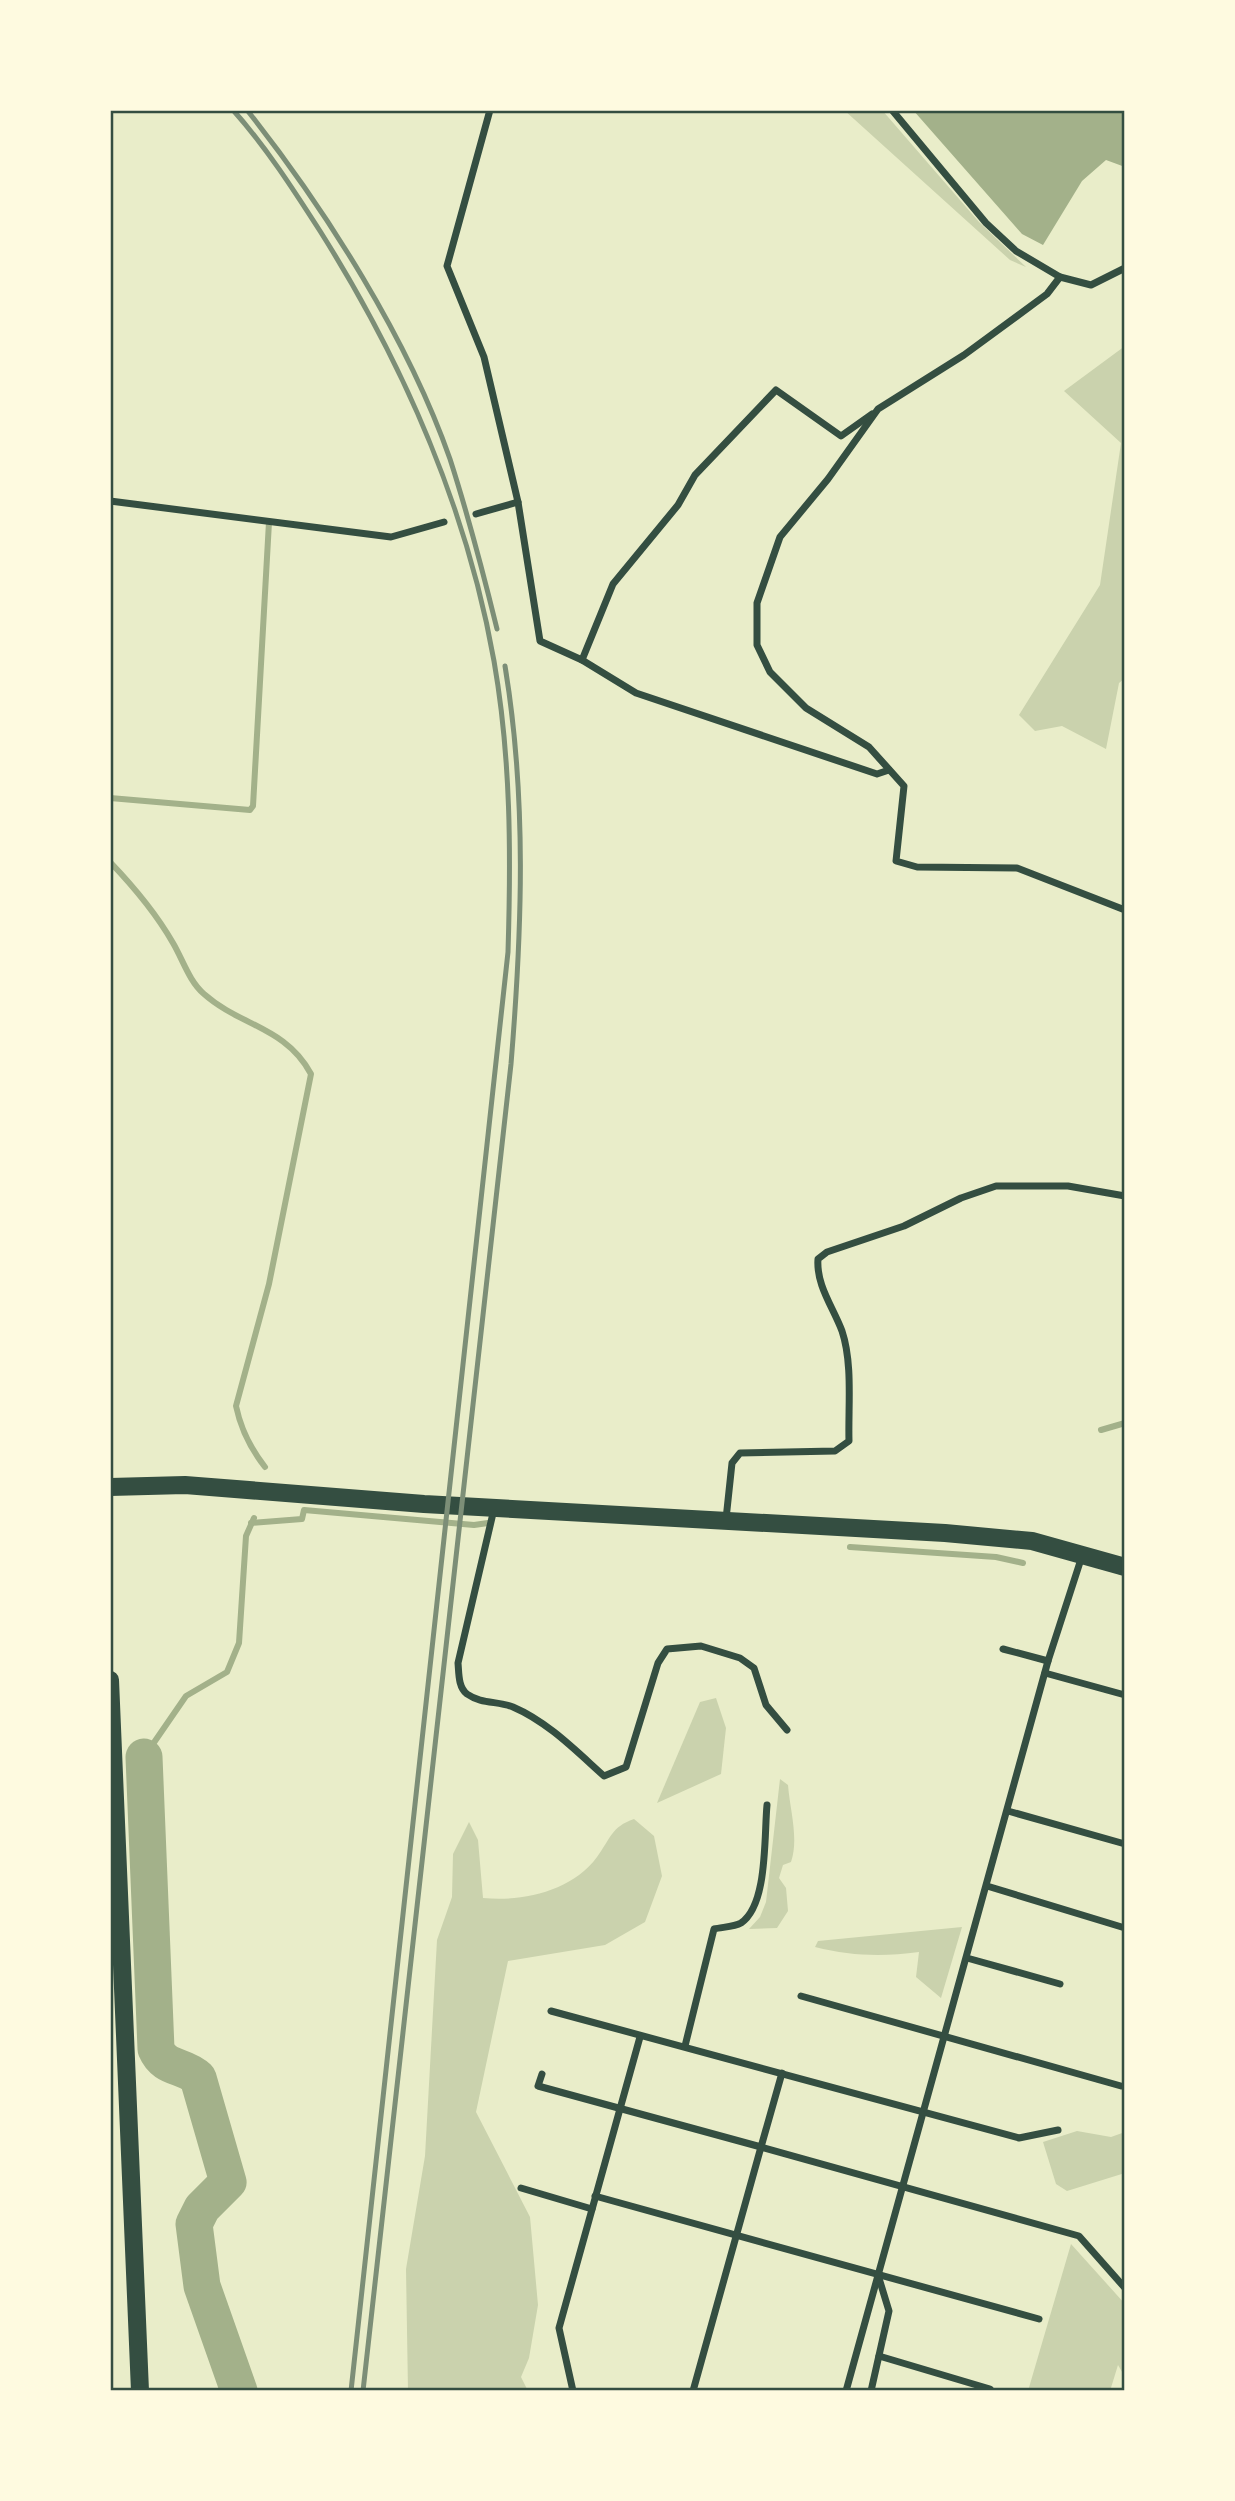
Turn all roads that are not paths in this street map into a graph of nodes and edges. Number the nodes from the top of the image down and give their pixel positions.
1 (490, 110) edge
2 (892, 110) edge
3 (1125, 268) edge
4 (1060, 277) junction
5 (878, 409) junction
6 (110, 501) edge
7 (518, 502) junction
8 (476, 513) dead end
9 (444, 522) dead end
10 (582, 660) junction
11 (889, 770) junction
12 (1125, 910) edge
13 (1125, 1196) edge
14 (110, 1487) edge
15 (494, 1509) junction
16 (725, 1521) junction
17 (1083, 1554) junction
18 (1125, 1567) edge
19 (1003, 1649) dead end
20 (1048, 1661) junction
21 (1045, 1673) junction
22 (110, 1680) edge
23 (1125, 1695) edge
24 (787, 1730) dead end
25 (766, 1805) dead end
26 (1008, 1811) junction
27 (1125, 1844) edge
28 (987, 1886) junction
29 (1125, 1928) edge
30 (967, 1958) junction
31 (1060, 1984) dead end
32 (802, 1996) dead end
33 (551, 2011) dead end
34 (945, 2036) junction
35 (640, 2037) junction
36 (685, 2046) junction
37 (782, 2073) junction
38 (542, 2074) dead end
39 (1121, 2086) dead end
40 (620, 2108) junction
41 (923, 2111) junction
42 (1058, 2130) dead end
43 (761, 2147) junction
44 (902, 2187) junction
45 (521, 2188) dead end
46 (596, 2196) junction
47 (592, 2209) junction
48 (737, 2235) junction
49 (878, 2274) junction
50 (1125, 2288) edge
51 (1039, 2319) dead end
52 (880, 2356) junction
53 (990, 2389) dead end
54 (140, 2391) edge
55 (573, 2391) edge
56 (693, 2391) edge
57 (846, 2391) edge
58 (871, 2391) edge

1 - 7 street
2 - 4 street
3 - 4 street
4 - 5 street
5 - 10 street
5 - 11 street
6 - 9 street
7 - 8 street
7 - 10 street
10 - 11 street
11 - 12 street
13 - 16 street
14 - 15 main road
15 - 16 main road
15 - 24 street
16 - 17 main road
17 - 18 main road
17 - 20 street
19 - 20 street
20 - 21 street
21 - 23 street
21 - 26 street
22 - 54 main road
25 - 36 street
26 - 27 street
26 - 28 street
28 - 29 street
28 - 30 street
30 - 31 street
30 - 34 street
32 - 34 street
33 - 35 street
34 - 39 street
34 - 41 street
35 - 36 street
35 - 40 street
36 - 37 street
37 - 41 street
37 - 43 street
38 - 40 street
40 - 43 street
40 - 46 street
41 - 42 street
41 - 44 street
43 - 44 street
43 - 48 street
44 - 49 street
44 - 50 street
45 - 47 street
46 - 47 street
46 - 48 street
47 - 55 street
48 - 49 street
48 - 56 street
49 - 51 street
49 - 52 street
49 - 57 street
52 - 53 street
52 - 58 street

